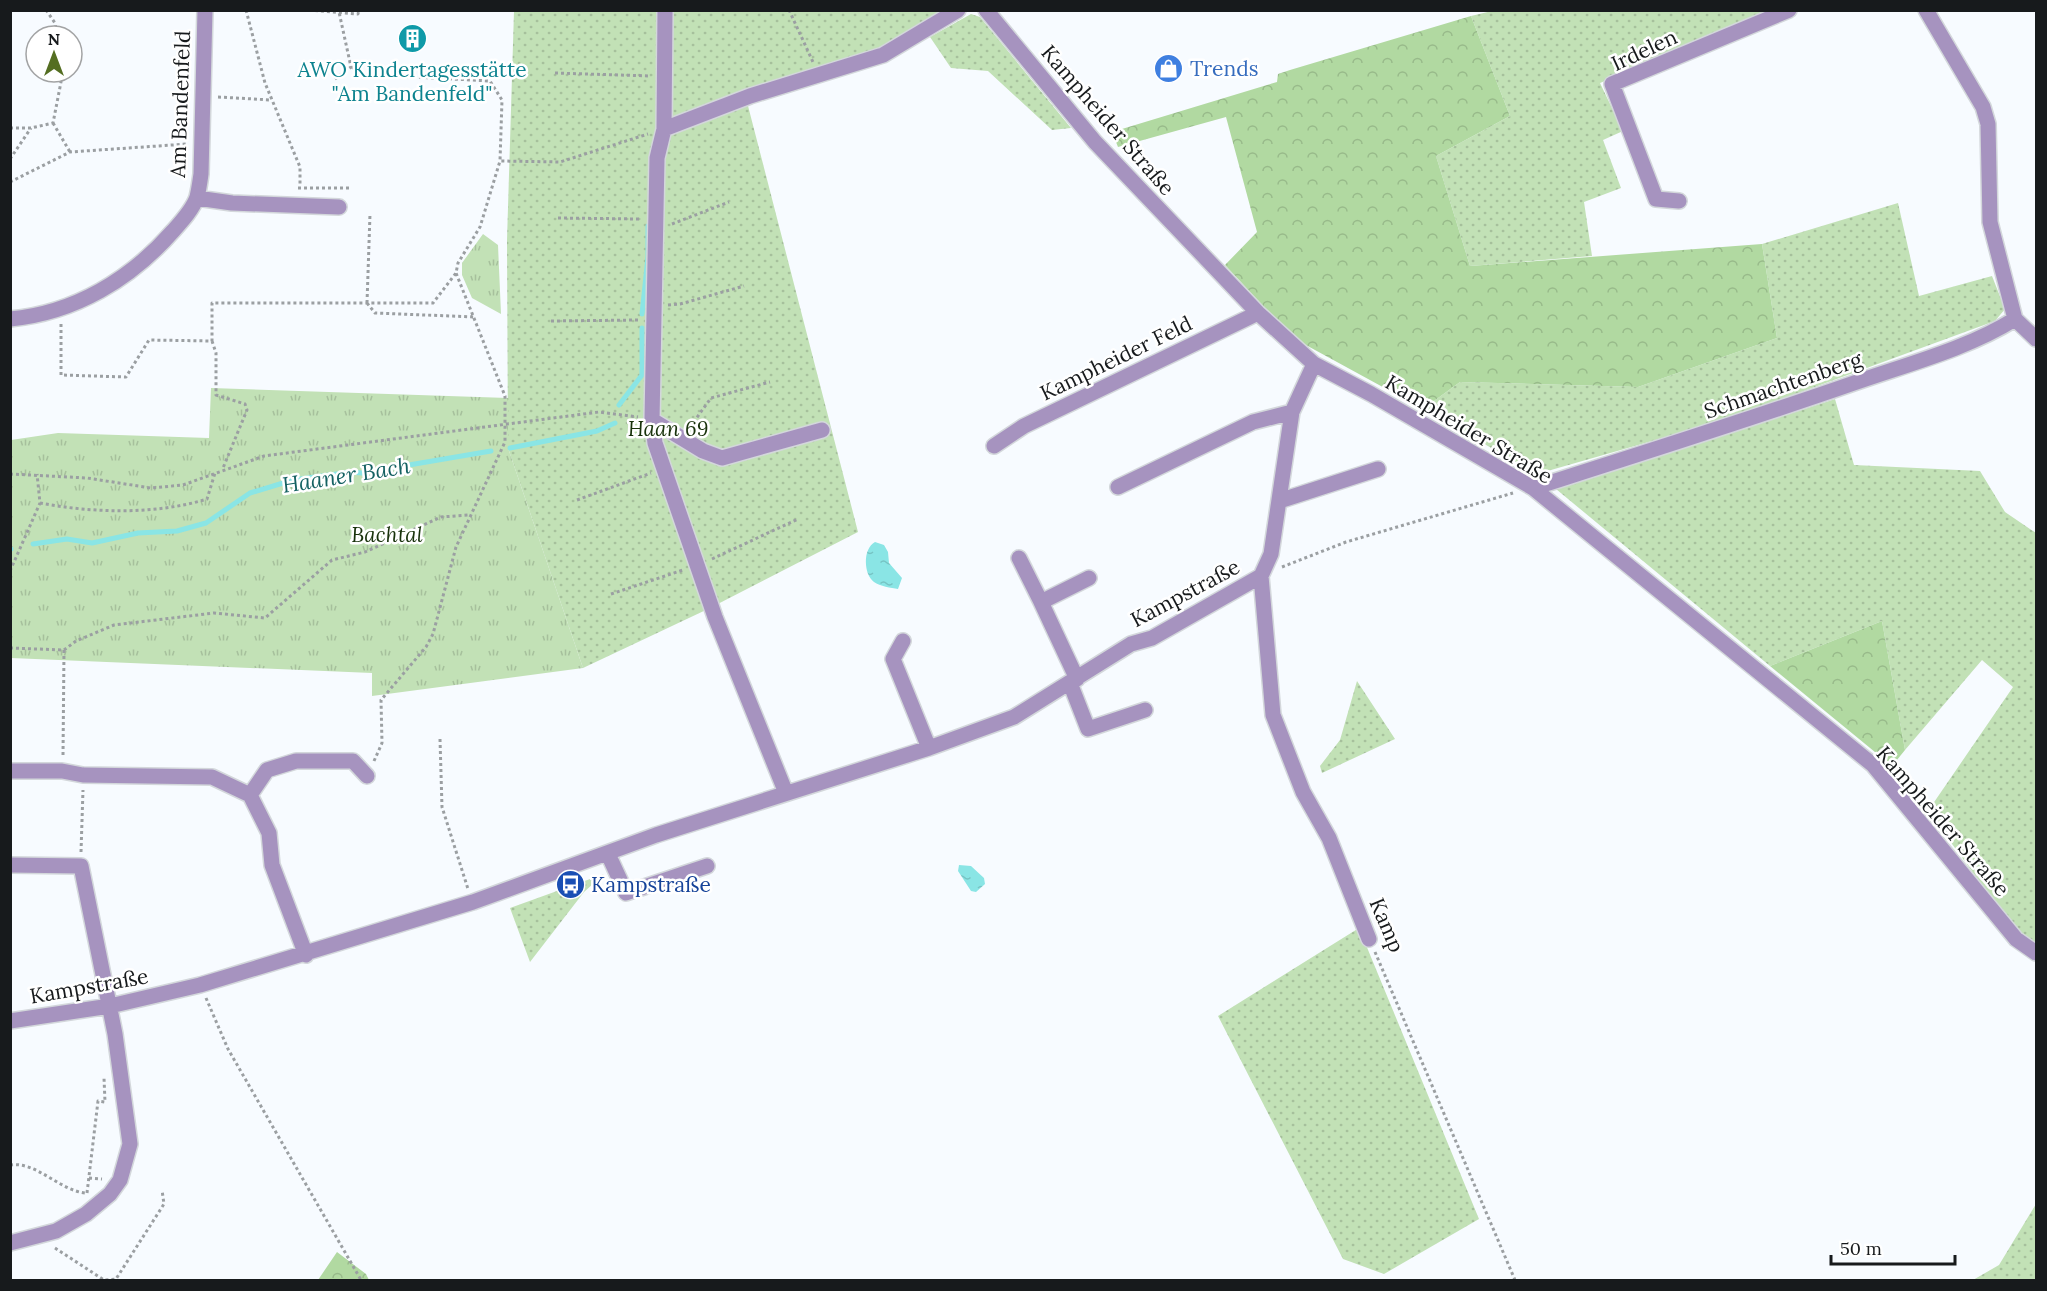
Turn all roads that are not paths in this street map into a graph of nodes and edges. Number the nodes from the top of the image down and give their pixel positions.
1 (205, 10) edge
2 (665, 10) edge
3 (958, 10) edge
4 (986, 10) edge
5 (1789, 10) edge
6 (1926, 10) edge
7 (664, 129) junction
8 (197, 198) junction
9 (1679, 201) dead end
10 (339, 207) dead end
11 (1258, 314) junction
12 (10, 319) edge
13 (2015, 319) junction
14 (2037, 339) edge
15 (1314, 364) junction
16 (1292, 412) junction
17 (652, 420) junction
18 (822, 430) dead end
19 (994, 446) dead end
20 (1378, 469) dead end
21 (1118, 487) dead end
22 (1533, 488) junction
23 (1279, 501) junction
24 (1019, 558) dead end
25 (1261, 576) junction
26 (1089, 578) dead end
27 (1041, 602) junction
28 (903, 641) dead end
29 (1074, 681) junction
30 (1145, 710) dead end
31 (929, 748) junction
32 (10, 771) edge
33 (367, 776) road end
34 (786, 793) junction
35 (250, 795) junction
36 (608, 854) junction
37 (10, 866) edge
38 (708, 866) dead end
39 (1370, 939) road end
40 (2037, 953) edge
41 (306, 955) junction
42 (110, 1006) junction
43 (10, 1021) edge
44 (10, 1243) edge

1 - 8 street, Am Bandenfeld
2 - 7 street
3 - 7 street
4 - 11 street, Kampheider Straße
5 - 9 street, Irdelen
6 - 13 street
7 - 17 street
8 - 10 street, Am Bandenfeld
8 - 12 street, Am Bandenfeld
11 - 15 street, Kampheider Straße
11 - 19 street, Kampheider Feld
13 - 14 street
13 - 22 street, Schmachtenberg
15 - 16 street, Kampstraße
15 - 22 street, Kampheider Straße
16 - 21 street
16 - 23 street, Kampstraße
17 - 18 street
17 - 34 street
20 - 23 street
22 - 40 street, Kampheider Straße
23 - 25 street, Kampstraße
24 - 27 street
25 - 29 street, Kampstraße
25 - 39 street, Kamp
26 - 27 street
27 - 29 street
28 - 31 street
29 - 30 street
29 - 31 street, Kampstraße
31 - 34 street, Kampstraße
32 - 35 street
33 - 35 street
34 - 36 street, Kampstraße
35 - 41 street
36 - 38 street
36 - 41 street, Kampstraße
37 - 42 street
41 - 42 street, Kampstraße
42 - 43 street, Kampstraße
42 - 44 street

